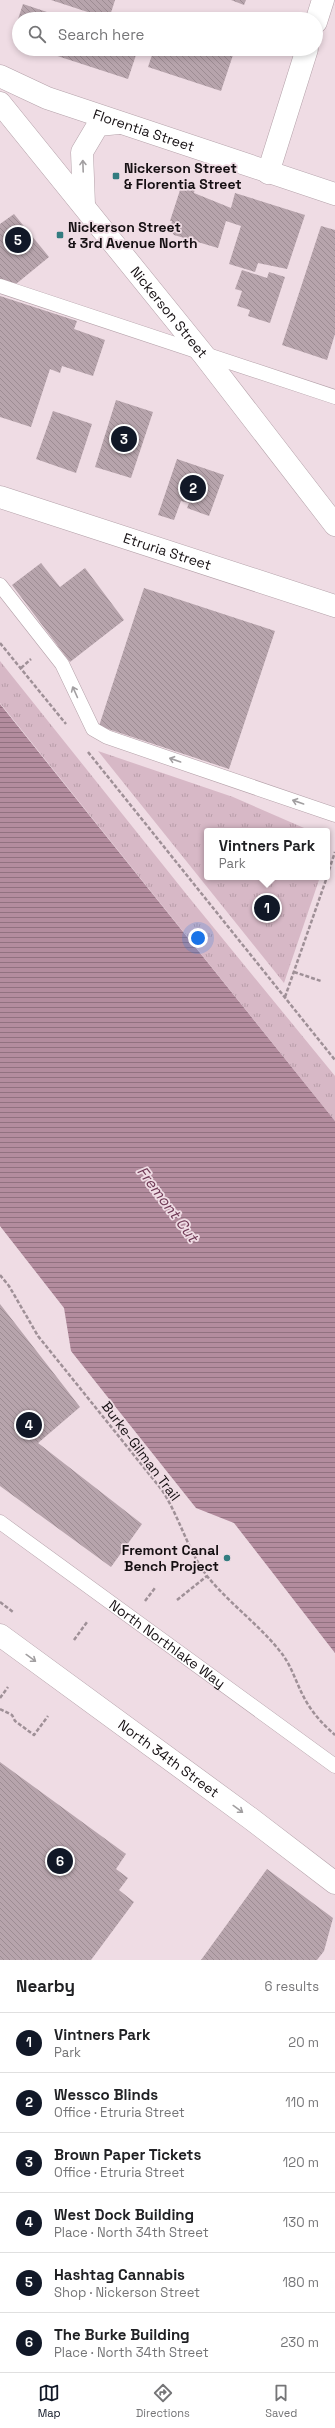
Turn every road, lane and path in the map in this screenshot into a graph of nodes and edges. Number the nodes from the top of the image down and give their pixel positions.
1 (323, 0) edge
2 (319, 12) edge
3 (305, 56) edge
4 (0, 76) edge
5 (0, 103) edge
6 (119, 122) junction
7 (268, 173) junction
8 (335, 194) edge
9 (84, 205) junction
10 (0, 286) edge
11 (203, 354) junction
12 (335, 396) edge
13 (0, 497) edge
14 (335, 525) edge
15 (0, 585) edge
16 (335, 606) edge
17 (0, 643) edge
18 (71, 730) dead end
19 (86, 749) dead end
20 (335, 815) edge
21 (335, 852) edge
22 (330, 867) edge
23 (326, 880) edge
24 (294, 972) junction
25 (321, 981) dead end
26 (285, 998) junction
27 (335, 1060) edge
28 (0, 1275) edge
29 (0, 1522) edge
30 (207, 1576) junction
31 (155, 1588) dead end
32 (177, 1600) dead end
33 (144, 1603) dead end
34 (87, 1622) dead end
35 (0, 1635) edge
36 (74, 1640) dead end
37 (8, 1687) dead end
38 (0, 1698) edge
39 (0, 1709) edge
40 (48, 1716) dead end
41 (335, 1735) edge
42 (335, 1766) edge
43 (335, 1884) edge

1 - 2 street
3 - 7 street
4 - 6 street, Florentia Street
5 - 9 street, Nickerson Street
6 - 7 street, Florentia Street
9 -> 6 street
7 - 8 street, Florentia Street
9 - 11 street, Nickerson Street
10 - 11 lane
11 - 12 lane
11 - 14 street, Nickerson Street
13 - 16 street, Etruria Street
20 -> 15 lane
17 - 18 path
19 - 26 path
21 - 22 path
23 - 24 path
24 - 25 path
24 - 26 path
26 - 27 path
28 - 30 path, Burke-Gilman Trail
29 - 42 lane, North Northlake Way
30 - 32 path
30 - 41 path, Burke-Gilman Trail
31 - 33 path
34 - 36 path
35 -> 43 street, North 34th Street
37 - 38 path
39 - 40 path

